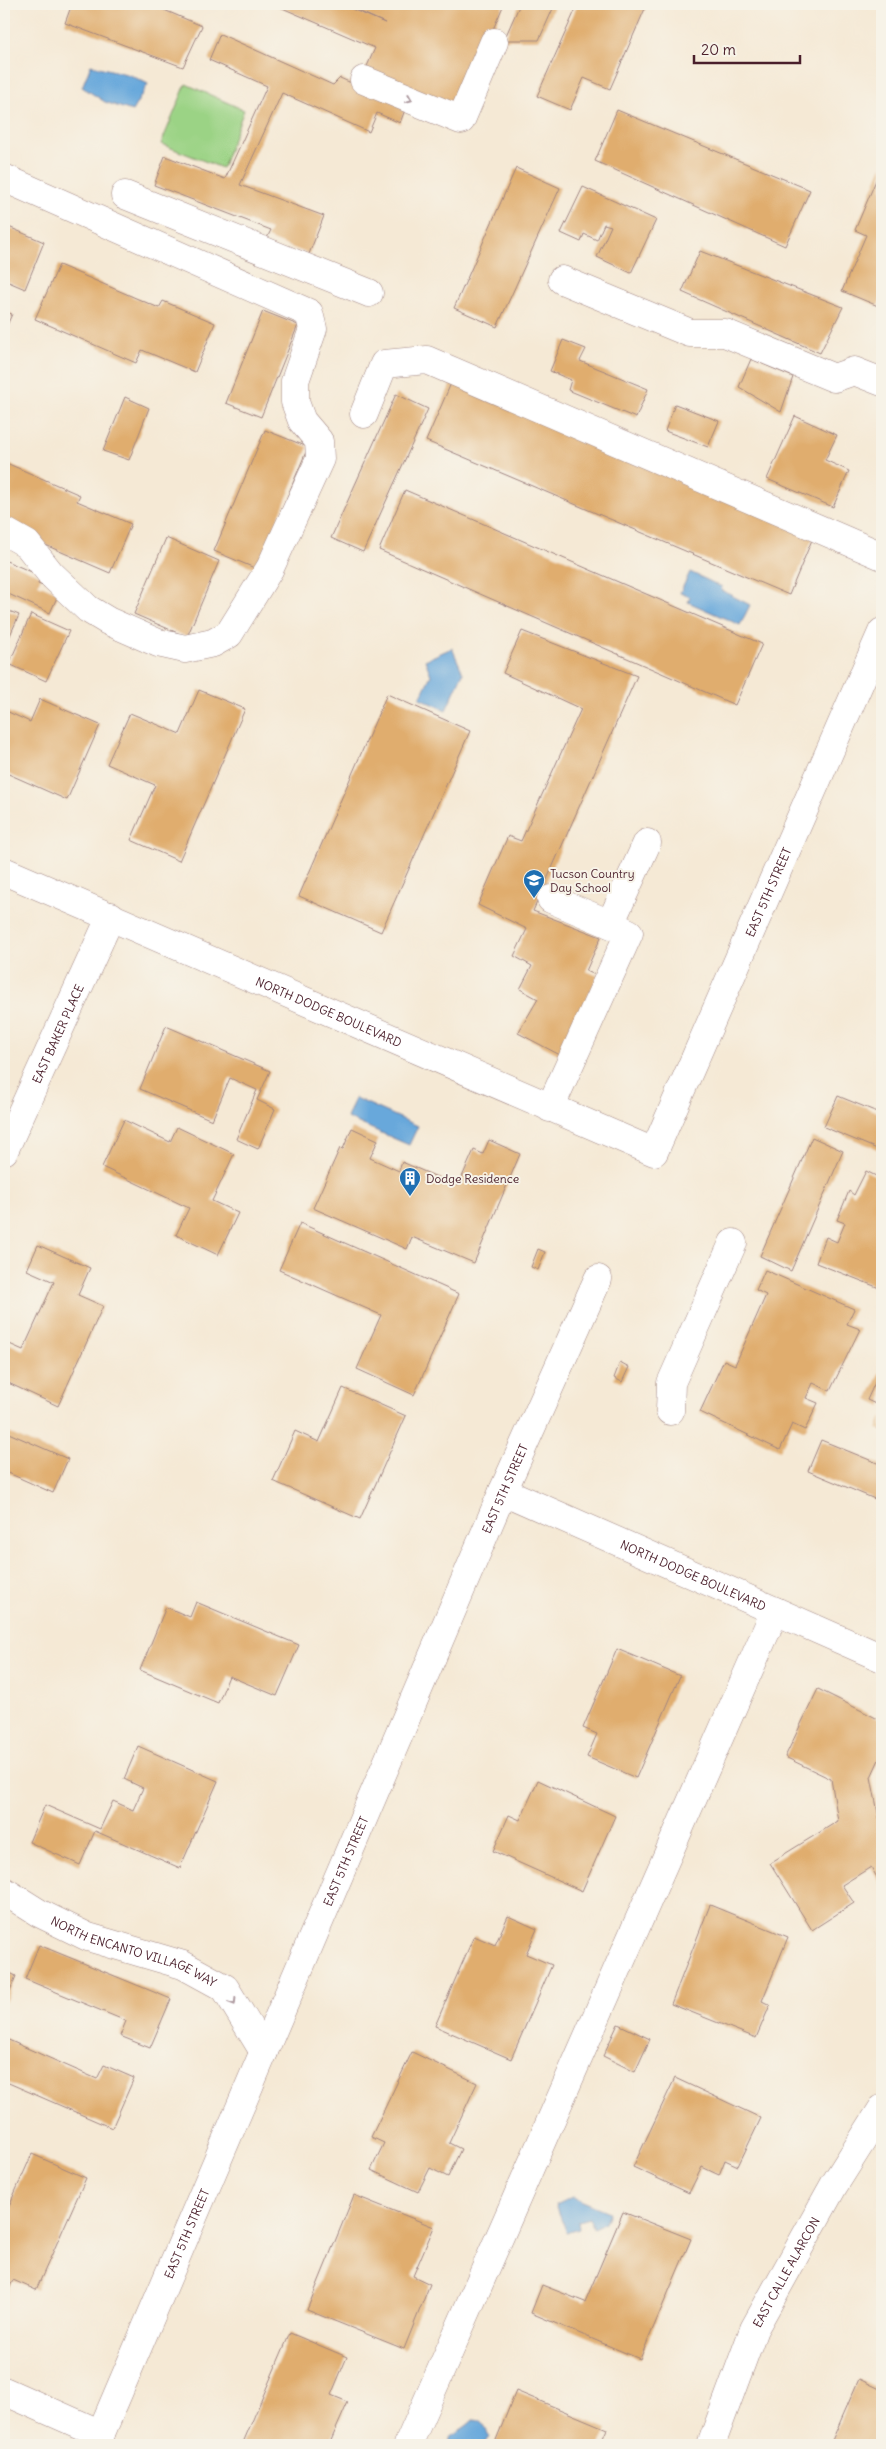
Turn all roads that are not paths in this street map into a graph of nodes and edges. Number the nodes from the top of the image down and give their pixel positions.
1 (494, 42) dead end
2 (364, 80) dead end
3 (4, 178) edge
4 (124, 195) dead end
5 (562, 280) dead end
6 (369, 293) dead end
7 (882, 382) edge
8 (364, 414) dead end
9 (4, 531) edge
10 (882, 556) edge
11 (882, 632) edge
12 (647, 843) dead end
13 (4, 870) edge
14 (551, 899) dead end
15 (111, 916) junction
16 (610, 924) junction
17 (550, 1108) junction
18 (4, 1151) edge
19 (654, 1152) joint
20 (732, 1242) dead end
21 (598, 1278) dead end
22 (670, 1411) dead end
23 (503, 1491) junction
24 (775, 1611) junction
25 (882, 1658) edge
26 (4, 1892) edge
27 (264, 2052) junction
28 (882, 2109) edge
29 (4, 2391) edge
30 (98, 2440) edge
31 (408, 2445) edge
32 (711, 2445) edge

2 -> 1 street
3 - 9 street
4 - 6 street
5 - 7 street
8 - 10 street
11 - 19 street, EAST 5TH STREET
12 - 16 street
13 - 15 street, NORTH DODGE BOULEVARD
14 - 16 street
15 - 17 street, NORTH DODGE BOULEVARD
15 - 18 street, EAST BAKER PLACE
16 - 17 street
17 - 19 street, NORTH DODGE BOULEVARD
20 - 22 street
21 - 23 street, EAST 5TH STREET
23 - 24 street, NORTH DODGE BOULEVARD
23 - 27 street, EAST 5TH STREET
24 - 25 street, NORTH DODGE BOULEVARD
24 - 31 street
26 -> 27 street, NORTH ENCANTO VILLAGE WAY
27 - 30 street, EAST 5TH STREET
28 - 32 street, EAST CALLE ALARCON
29 - 30 street

